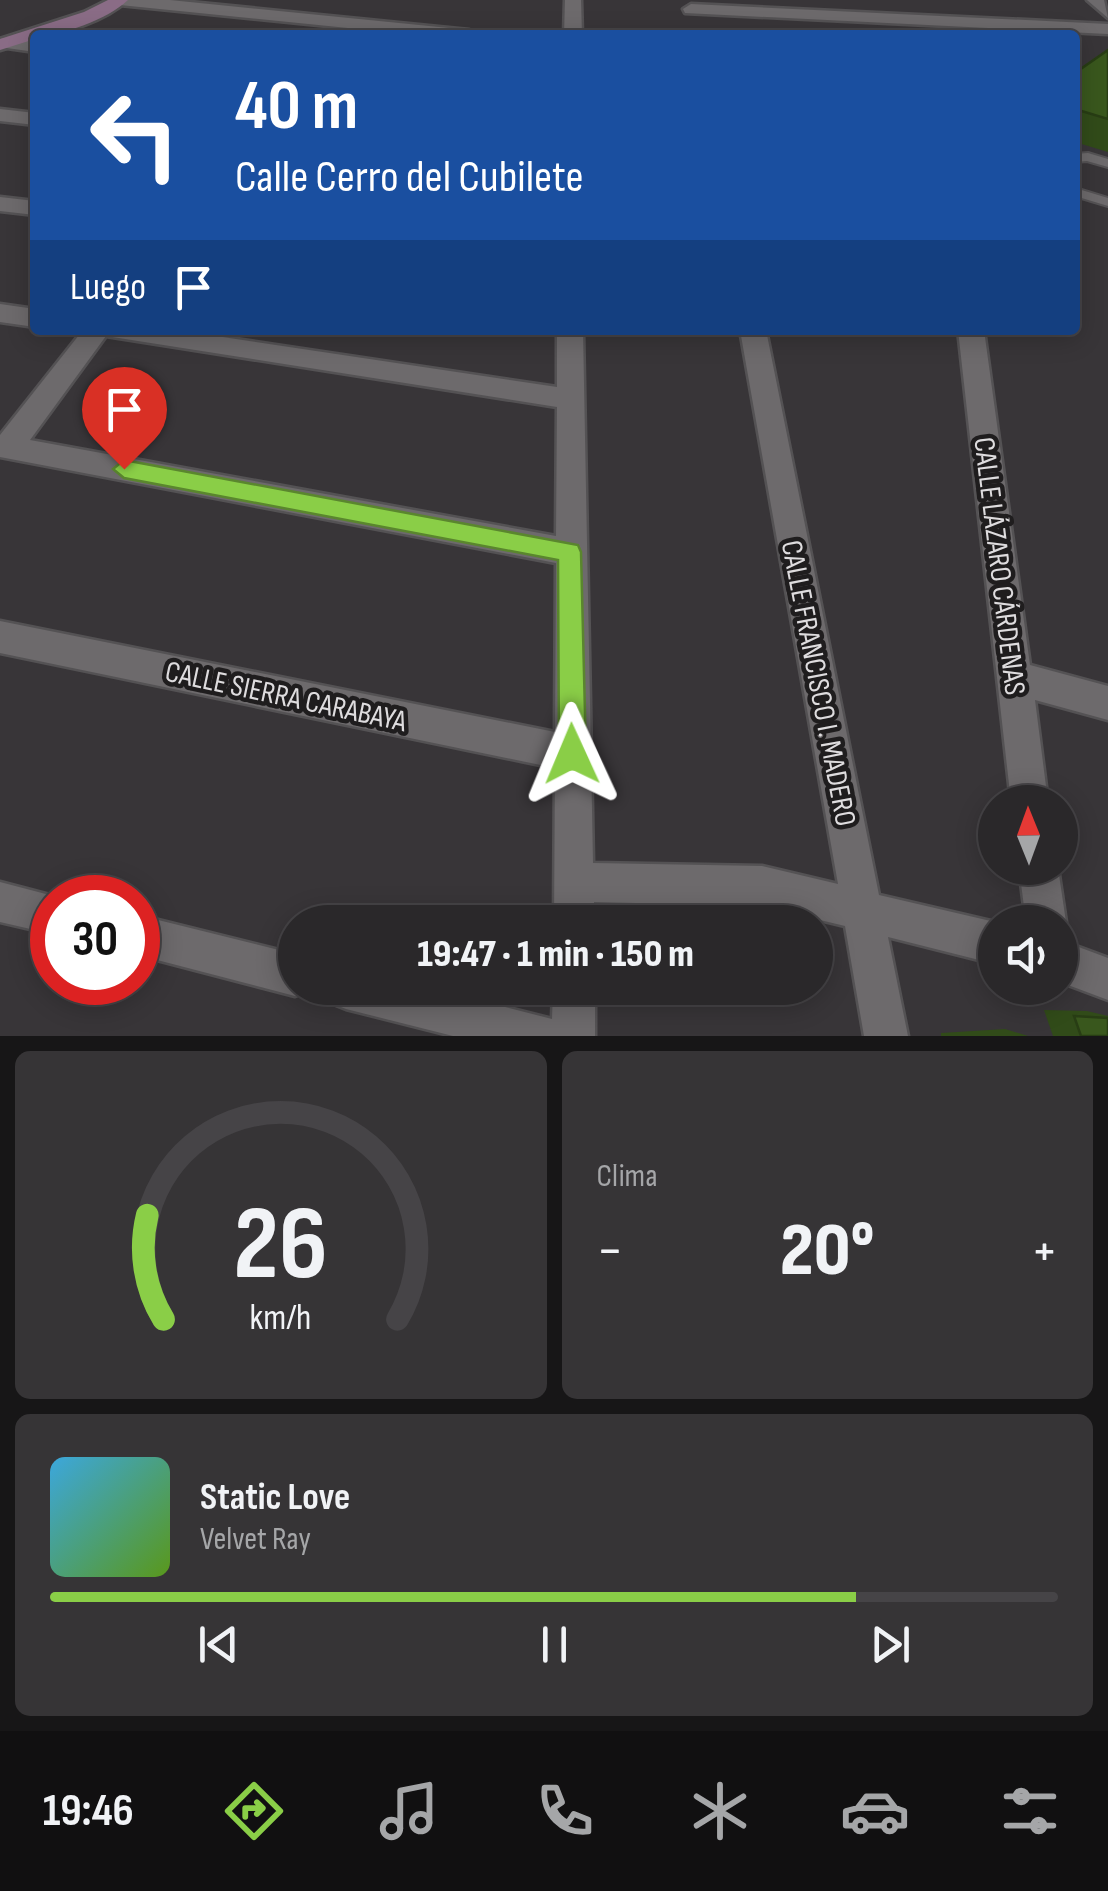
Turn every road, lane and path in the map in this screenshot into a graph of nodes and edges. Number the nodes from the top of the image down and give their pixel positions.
1 (80, 0) edge
2 (120, 0) edge
3 (573, 0) edge
4 (976, 0) edge
5 (1095, 0) edge
6 (691, 10) edge
7 (1108, 13) edge
8 (1108, 29) edge
9 (35, 30) edge
10 (419, 30) edge
11 (573, 30) edge
12 (994, 30) edge
13 (30, 31) edge
14 (2, 39) edge
15 (30, 46) edge
16 (0, 115) edge
17 (30, 118) edge
18 (1080, 158) edge
19 (1108, 163) edge
20 (1080, 194) edge
21 (1108, 202) edge
22 (0, 204) edge
23 (30, 207) edge
24 (0, 313) edge
25 (30, 317) edge
26 (93, 335) edge
27 (148, 335) edge
28 (570, 335) edge
29 (754, 335) edge
30 (972, 335) edge
31 (570, 399) junction
32 (4, 447) edge
33 (570, 552) junction
34 (0, 637) edge
35 (1014, 678) junction
36 (1108, 703) edge
37 (572, 754) junction
38 (1028, 785) edge
39 (574, 882) junction
40 (0, 902) edge
41 (574, 905) edge
42 (30, 909) edge
43 (861, 909) junction
44 (978, 939) edge
45 (160, 941) edge
46 (1078, 967) edge
47 (278, 971) edge
48 (1108, 979) edge
49 (415, 1005) edge
50 (574, 1005) edge
51 (540, 1036) edge
52 (573, 1036) edge
53 (886, 1036) edge

1 - 14 street
2 - 9 street
2 - 10 street
3 - 11 street
4 - 12 street
5 - 7 street
6 - 12 street
8 - 12 street
13 - 14 street
14 - 15 street
16 - 17 street
18 - 19 lane
20 - 21 lane
22 - 23 street
24 - 25 street
26 - 32 street
27 - 31 street
28 - 31 street
29 - 43 street, CALLE FRANCISCO I. MADERO
30 - 35 street, CALLE LÁZARO CÁRDENAS
31 - 33 street
32 - 33 street
33 - 37 street
34 - 37 street, CALLE SIERRA CARABAYA
35 - 36 street
35 - 38 street, CALLE LÁZARO CÁRDENAS
37 - 39 street
39 - 41 street
39 - 43 street
40 - 42 street
43 - 44 street
43 - 53 street, CALLE FRANCISCO I. MADERO
45 - 47 street
46 - 48 street
49 - 51 street
50 - 52 street

